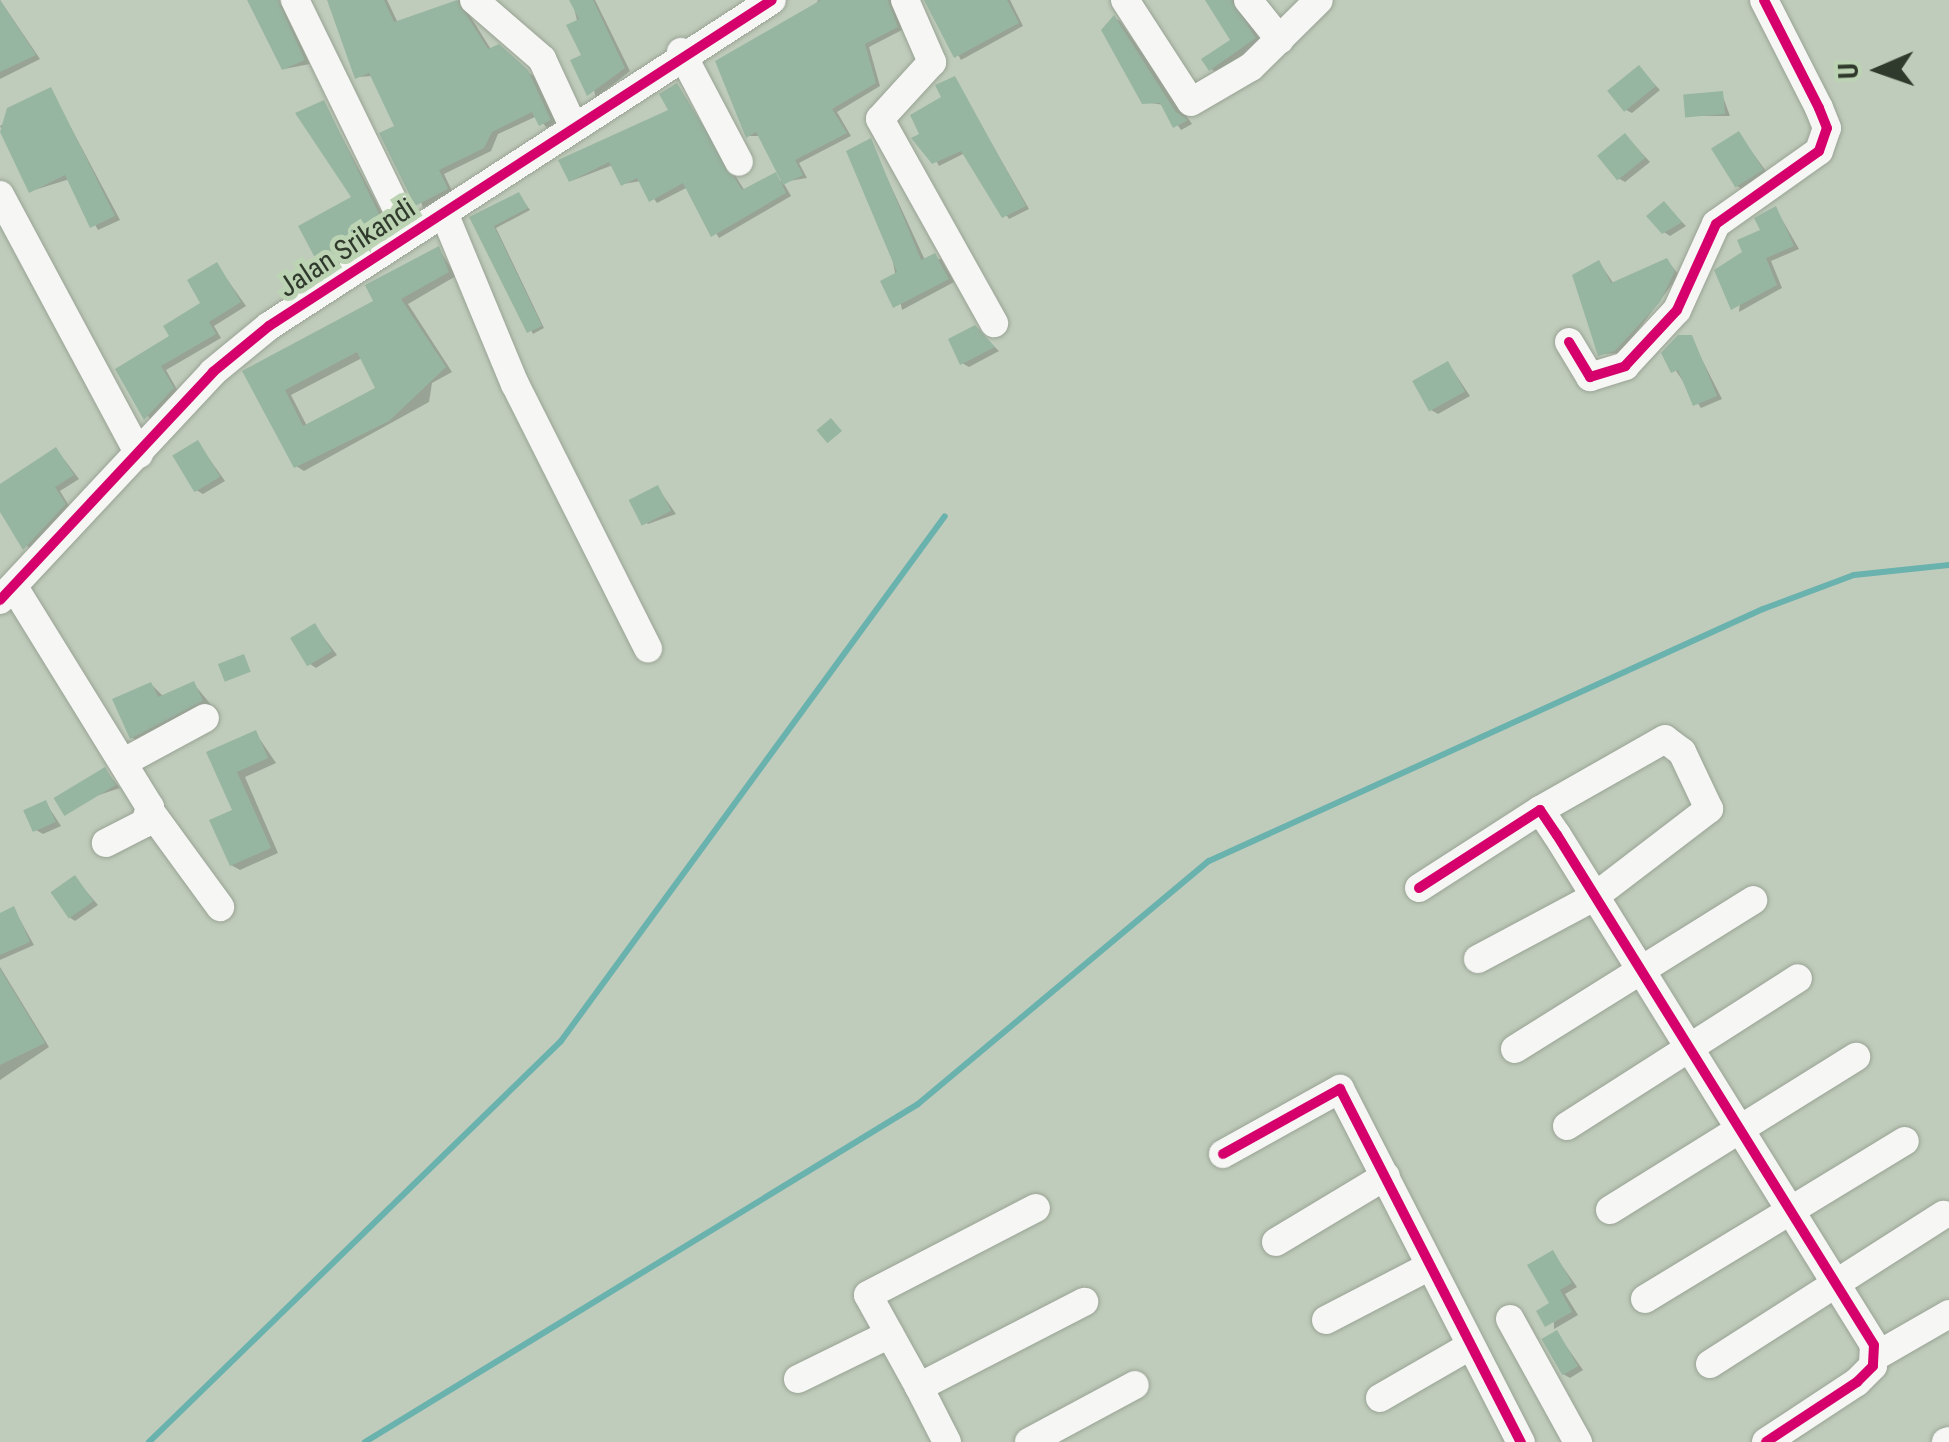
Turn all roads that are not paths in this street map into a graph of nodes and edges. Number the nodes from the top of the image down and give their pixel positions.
1 (295, 0) edge
2 (474, 0) edge
3 (905, 0) edge
4 (1125, 0) edge
5 (1248, 0) edge
6 (1319, 0) edge
7 (1764, 0) edge
8 (754, 4) edge
9 (1280, 40) junction
10 (681, 52) junction
11 (574, 128) junction
12 (739, 162) dead end
13 (2, 206) edge
14 (444, 213) junction
15 (410, 234) junction
16 (994, 323) dead end
17 (1569, 342) dead end
18 (139, 454) junction
19 (7, 594) edge
20 (648, 648) dead end
21 (205, 718) dead end
22 (124, 762) junction
23 (1540, 810) junction
24 (153, 815) junction
25 (106, 843) dead end
26 (1419, 888) dead end
27 (1594, 898) junction
28 (1753, 900) dead end
29 (220, 907) dead end
30 (1478, 959) dead end
31 (1636, 972) junction
32 (1798, 978) dead end
33 (1516, 1049) dead end
34 (1687, 1056) junction
35 (1856, 1057) dead end
36 (1568, 1126) dead end
37 (1736, 1130) junction
38 (1905, 1140) dead end
39 (1222, 1154) dead end
40 (1386, 1176) junction
41 (1036, 1208) dead end
42 (1610, 1210) dead end
43 (1786, 1210) junction
44 (1943, 1216) dead end
45 (1276, 1242) dead end
46 (1430, 1266) junction
47 (1836, 1287) junction
48 (1645, 1298) dead end
49 (1084, 1302) dead end
50 (1949, 1314) edge
51 (1326, 1320) dead end
52 (1510, 1320) dead end
53 (890, 1334) junction
54 (1470, 1346) junction
55 (1876, 1356) junction
56 (1710, 1364) dead end
57 (798, 1379) dead end
58 (1134, 1384) dead end
59 (919, 1387) junction
60 (1380, 1398) dead end
61 (947, 1442) edge
62 (1029, 1442) edge
63 (1521, 1442) edge
64 (1578, 1442) edge
65 (1766, 1442) edge

1 - 15 street
2 - 11 street
3 - 16 street
4 - 9 street
5 - 9 street
6 - 9 street
7 - 17 street
8 - 10 street, Jalan Srikandi
10 - 11 street, Jalan Srikandi
10 - 12 street
11 - 14 street, Jalan Srikandi
13 - 18 street
14 - 15 street, Jalan Srikandi
14 - 20 street
15 - 18 street, Jalan Srikandi
18 - 19 street, Jalan Srikandi
19 - 22 street
21 - 22 street
22 - 24 street
23 - 26 street
23 - 27 street
23 - 27 street
24 - 25 street
24 - 29 street
27 - 30 street
27 - 31 street
28 - 31 street
31 - 33 street
31 - 34 street
32 - 34 street
34 - 36 street
34 - 37 street
35 - 37 street
37 - 42 street
37 - 43 street
38 - 43 street
39 - 40 street
40 - 45 street
40 - 46 street
41 - 53 street
43 - 47 street
43 - 48 street
44 - 47 street
46 - 51 street
46 - 54 street
47 - 55 street
47 - 56 street
49 - 59 street
50 - 55 street
52 - 64 street
53 - 57 street
53 - 59 street
54 - 60 street
54 - 63 street
55 - 65 street
58 - 62 street
59 - 61 street

